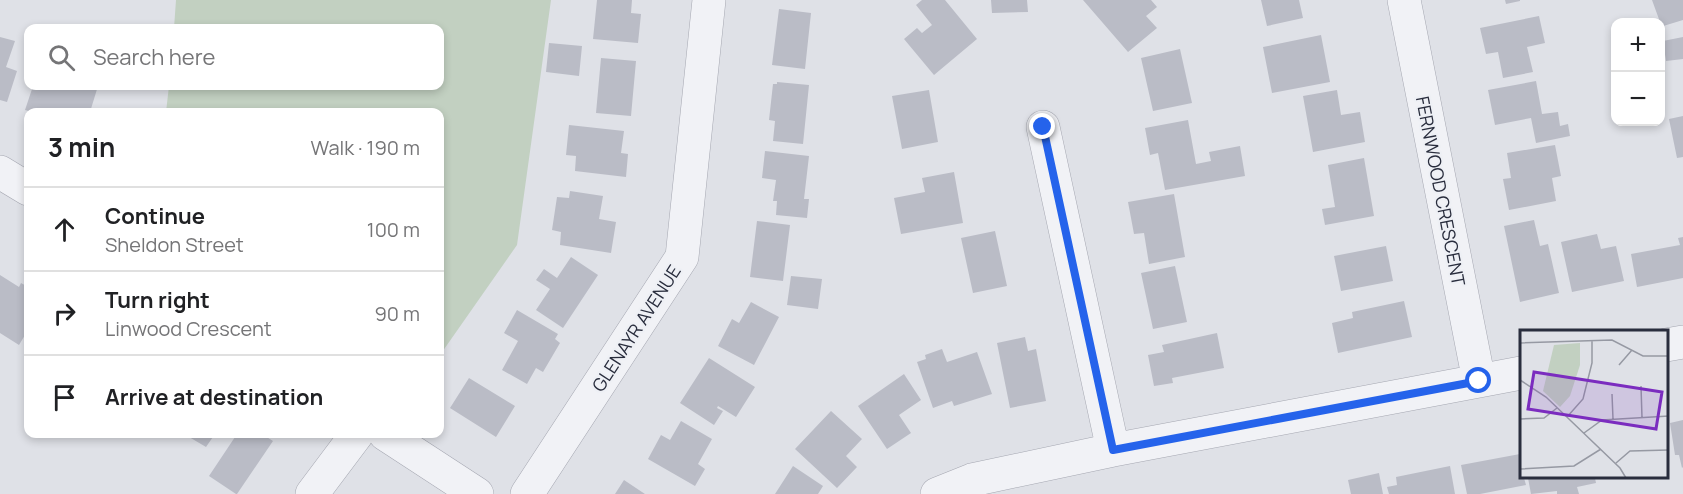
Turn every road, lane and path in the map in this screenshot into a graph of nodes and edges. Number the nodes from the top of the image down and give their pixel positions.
1 (710, 0) edge
2 (1404, 0) edge
3 (1043, 127) dead end
4 (0, 172) edge
5 (24, 187) edge
6 (1683, 342) edge
7 (1668, 345) edge
8 (1520, 373) edge
9 (1479, 381) junction
10 (354, 438) edge
11 (391, 438) edge
12 (1113, 450) junction
13 (312, 494) edge
14 (477, 494) edge
15 (527, 494) edge
16 (937, 494) edge

1 - 15 street, GLENAYR AVENUE
2 - 9 street, FERNWOOD CRESCENT
3 - 12 street
4 - 5 street
6 - 7 street
8 - 9 street
9 - 12 street
10 - 13 street
11 - 14 street
12 - 16 street

